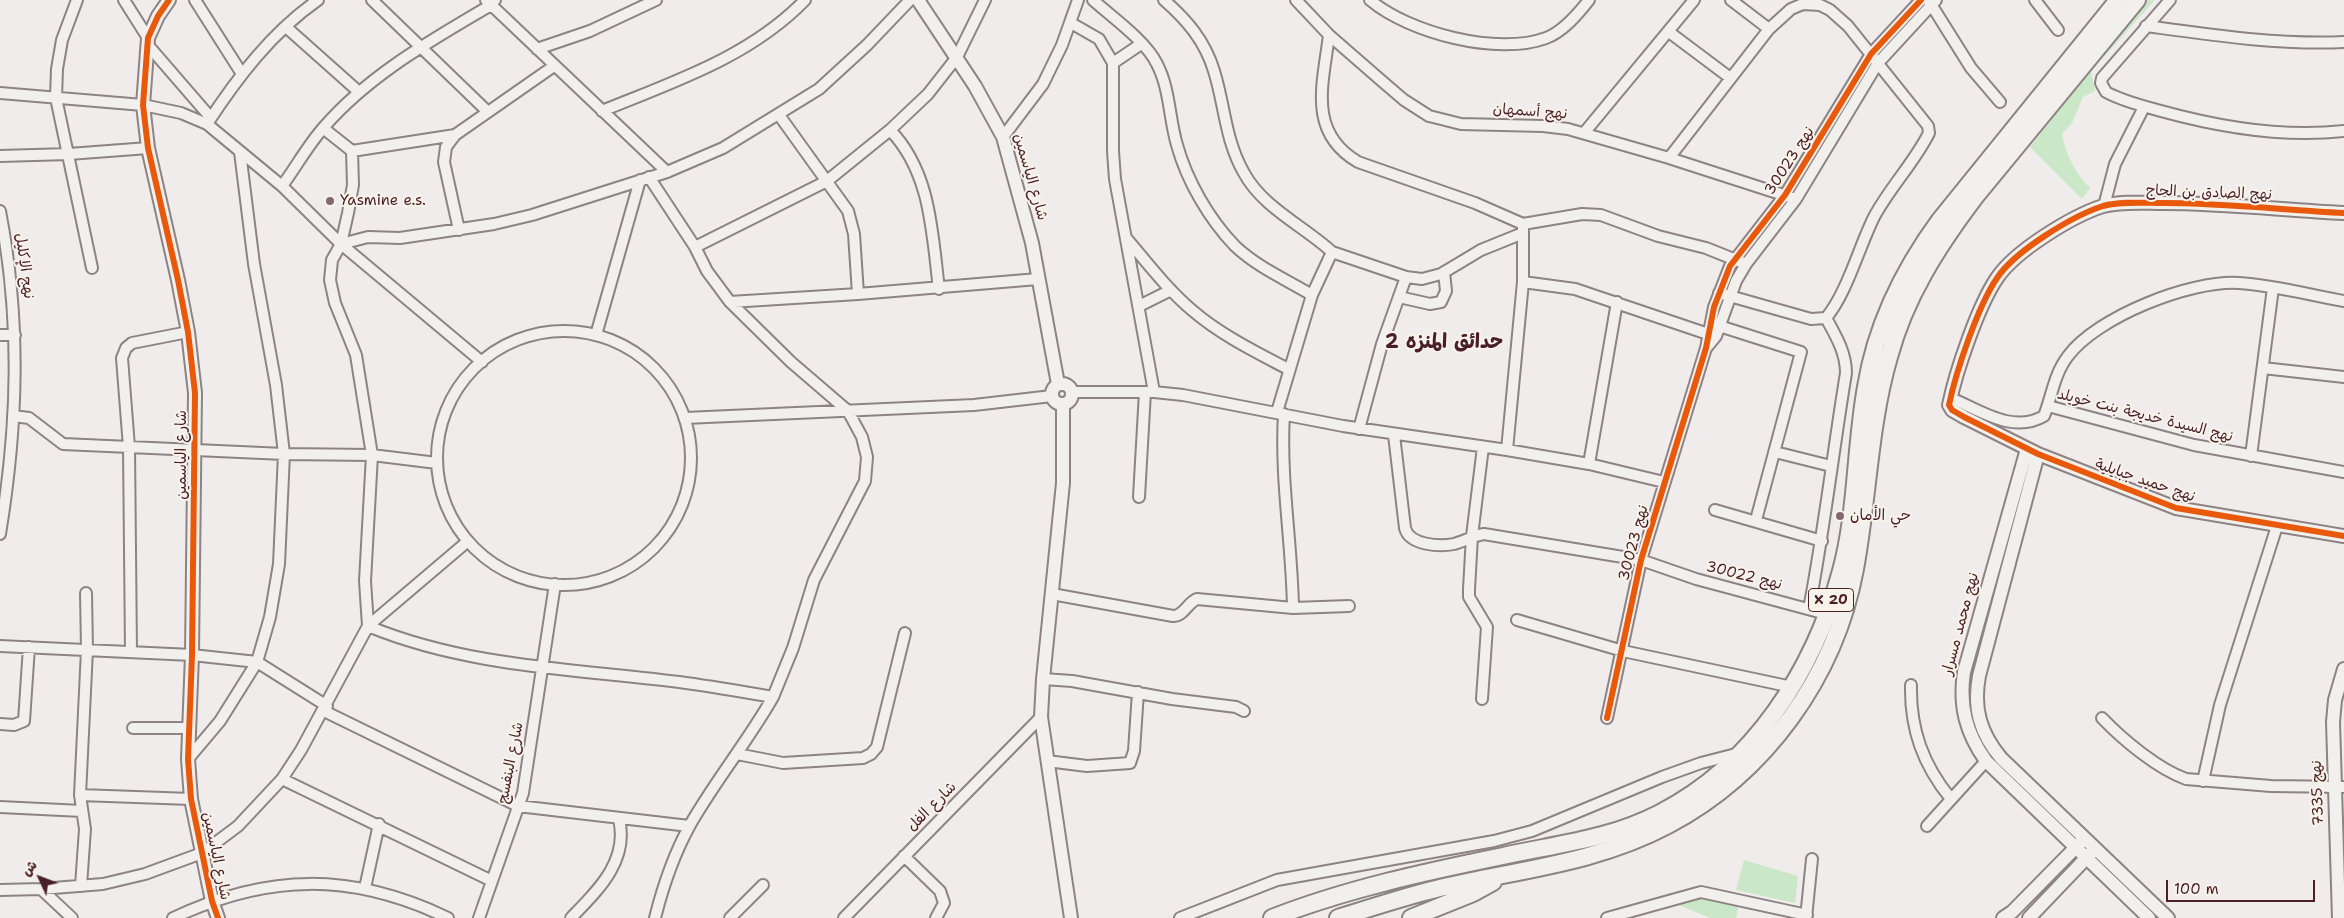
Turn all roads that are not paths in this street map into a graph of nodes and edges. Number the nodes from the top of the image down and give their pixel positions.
1 (77, 0) edge
2 (124, 0) edge
3 (169, 0) edge
4 (195, 0) edge
5 (372, 0) edge
6 (656, 0) edge
7 (805, 0) edge
8 (910, 0) edge
9 (918, 0) edge
10 (985, 0) edge
11 (1078, 0) edge
12 (1092, 0) edge
13 (1164, 0) edge
14 (1296, 0) edge
15 (1589, 0) edge
16 (1731, 0) edge
17 (1921, 0) edge
18 (2035, 0) edge
19 (2118, 0) edge
20 (2137, 0) edge
21 (2170, 0) edge
22 (314, 1) edge
23 (1372, 1) edge
24 (491, 2) edge
25 (1689, 2) edge
26 (1821, 2) edge
27 (1933, 2) edge
28 (1071, 23) junction
29 (2146, 26) junction
30 (286, 27) junction
31 (1769, 29) junction
32 (2058, 30) dead end
33 (1669, 32) junction
34 (1329, 35) junction
35 (148, 41) junction
36 (2344, 42) edge
37 (1141, 44) junction
38 (422, 47) junction
39 (537, 49) junction
40 (1871, 54) junction
41 (957, 57) junction
42 (1114, 63) junction
43 (1878, 63) junction
44 (554, 66) junction
45 (242, 74) junction
46 (1729, 77) junction
47 (359, 92) junction
48 (0, 94) edge
49 (56, 98) junction
50 (2000, 102) dead end
51 (143, 105) junction
52 (2144, 107) junction
53 (602, 111) junction
54 (488, 112) junction
55 (779, 115) junction
56 (209, 121) junction
57 (323, 128) junction
58 (890, 130) junction
59 (2344, 131) edge
60 (1584, 133) junction
61 (455, 135) junction
62 (1003, 137) junction
63 (148, 148) junction
64 (352, 151) junction
65 (240, 152) junction
66 (69, 154) junction
67 (0, 156) edge
68 (1669, 158) junction
69 (666, 172) junction
70 (644, 179) junction
71 (827, 181) junction
72 (282, 186) junction
73 (1785, 195) junction
74 (1796, 199) junction
75 (2104, 206) junction
76 (0, 211) edge
77 (2344, 213) edge
78 (1523, 228) junction
79 (460, 230) junction
80 (1126, 239) junction
81 (341, 244) junction
82 (695, 247) junction
83 (1332, 252) junction
84 (1735, 259) junction
85 (1746, 264) junction
86 (92, 268) dead end
87 (1444, 272) junction
88 (1406, 277) junction
89 (1038, 279) junction
90 (1523, 282) junction
91 (939, 288) junction
92 (2274, 288) junction
93 (1171, 290) junction
94 (1719, 293) junction
95 (858, 294) junction
96 (1312, 295) junction
97 (1399, 297) junction
98 (1729, 297) junction
99 (2344, 301) edge
100 (730, 302) junction
101 (1617, 302) junction
102 (1139, 306) junction
103 (1826, 318) junction
104 (1713, 330) junction
105 (188, 332) junction
106 (14, 335) junction
107 (596, 335) junction
108 (0, 336) edge
109 (482, 362) junction
110 (2263, 368) junction
111 (1288, 369) junction
112 (2344, 377) edge
113 (1055, 390) junction
114 (1072, 392) junction
115 (1150, 392) junction
116 (1951, 403) junction
117 (1063, 404) junction
118 (2048, 406) junction
119 (848, 412) junction
120 (1281, 413) junction
121 (13, 416) junction
122 (685, 418) junction
123 (1359, 429) junction
124 (1394, 435) junction
125 (129, 446) junction
126 (1483, 447) junction
127 (1508, 450) junction
128 (196, 451) junction
129 (2033, 451) junction
130 (1775, 452) junction
131 (284, 454) junction
132 (372, 455) junction
133 (2251, 456) junction
134 (437, 463) junction
135 (1589, 464) junction
136 (1831, 466) junction
137 (2344, 472) edge
138 (1664, 482) junction
139 (1139, 497) dead end
140 (1715, 510) dead end
141 (1756, 520) junction
142 (2277, 526) junction
143 (0, 534) edge
144 (1472, 536) junction
145 (2344, 536) edge
146 (1822, 540) junction
147 (468, 541) junction
148 (1641, 560) junction
149 (554, 584) junction
150 (86, 593) dead end
151 (1052, 594) junction
152 (1348, 606) dead end
153 (1294, 608) junction
154 (1809, 609) junction
155 (1833, 617) junction
156 (1517, 620) dead end
157 (368, 626) junction
158 (905, 634) dead end
159 (0, 646) edge
160 (29, 647) junction
161 (87, 650) junction
162 (1622, 651) junction
163 (131, 652) junction
164 (192, 655) junction
165 (257, 662) junction
166 (542, 668) junction
167 (2344, 669) edge
168 (1043, 679) junction
169 (1911, 685) dead end
170 (1792, 687) junction
171 (1138, 692) junction
172 (773, 697) junction
173 (1482, 699) dead end
174 (325, 708) junction
175 (1244, 710) dead end
176 (1041, 717) junction
177 (1606, 718) dead end
178 (2102, 718) dead end
179 (0, 724) edge
180 (133, 728) dead end
181 (189, 728) junction
182 (737, 754) junction
183 (1740, 754) junction
184 (188, 759) junction
185 (1047, 761) junction
186 (1986, 761) junction
187 (282, 779) junction
188 (2202, 781) junction
189 (2339, 788) edge
190 (80, 795) junction
191 (191, 799) junction
192 (1951, 800) junction
193 (518, 806) junction
194 (0, 807) edge
195 (82, 811) junction
196 (619, 819) junction
197 (379, 824) junction
198 (689, 826) junction
199 (1927, 826) dead end
200 (2086, 838) junction
201 (2076, 847) junction
202 (2096, 848) junction
203 (202, 853) junction
204 (904, 856) junction
205 (2087, 858) junction
206 (1812, 859) dead end
207 (1508, 874) junction
208 (492, 881) junction
209 (763, 885) dead end
210 (81, 886) junction
211 (365, 888) junction
212 (41, 889) junction
213 (0, 890) edge
214 (212, 901) junction
215 (853, 914) edge
216 (1807, 916) edge
217 (1612, 917) edge
218 (72, 918) edge
219 (173, 918) edge
220 (218, 918) edge
221 (448, 918) edge
222 (479, 918) edge
223 (572, 918) edge
224 (655, 918) edge
225 (730, 918) edge
226 (844, 918) edge
227 (936, 918) edge
228 (1071, 918) edge
229 (1180, 918) edge
230 (1272, 918) edge
231 (1338, 918) edge
232 (1410, 918) edge
233 (2003, 918) edge
234 (2029, 918) edge
235 (2149, 918) edge
236 (2168, 918) edge
237 (2339, 918) edge

1 - 49 street
2 - 35 street
3 - 35 street, شارع الياسمين
4 - 45 street
5 - 38 street
6 - 39 street
7 - 53 street
8 - 55 street
9 - 41 street, شارع الياسمين
10 - 41 street
11 - 28 street
12 - 37 street
13 - 83 street
14 - 34 street, نهج أسمهان
15 - 23 street
16 - 31 street
17 - 40 street, نهج 30023
18 - 32 street
19 - 155 highway, X 20
20 - 155 highway, X 20
21 - 29 street
22 - 30 street
24 - 38 street
24 - 39 street
25 - 33 street
26 - 31 street
26 - 40 street
27 - 43 street, نهج 30023
27 - 50 street
28 - 42 street
28 - 62 street
29 - 36 street
29 - 52 street
30 - 45 street
30 - 47 street
31 - 46 street
33 - 46 street
33 - 60 street
34 - 60 street, نهج أسمهان
34 - 78 street
35 - 51 street, شارع الياسمين
35 - 56 street
37 - 42 street
37 - 96 street
38 - 47 street
38 - 54 street
39 - 44 street
40 - 43 street
40 - 73 street, نهج 30023
41 - 58 street
41 - 62 street, شارع الياسمين
42 - 80 street
43 - 74 street, نهج 30023
43 - 103 street
44 - 53 street
44 - 54 street
45 - 56 street
46 - 68 street
47 - 57 street
48 - 49 street
49 - 51 street
49 - 66 street
51 - 56 street
51 - 63 street, شارع الياسمين
52 - 59 street
52 - 75 street
53 - 69 street
54 - 61 street
55 - 69 street
55 - 71 street
56 - 65 street
57 - 64 street
57 - 72 street
58 - 71 street
58 - 91 street
60 - 68 street, نهج أسمهان
61 - 64 street
61 - 79 street
62 - 89 street, شارع الياسمين
63 - 66 street
63 - 105 street, شارع الياسمين
64 - 81 street
65 - 72 street
65 - 131 street
66 - 67 street
66 - 86 street
68 - 73 street, نهج أسمهان
69 - 70 street
70 - 79 street
70 - 82 street
70 - 107 street
71 - 82 street
71 - 95 street
72 - 81 street
73 - 74 street, نهج أسمهان
73 - 84 street, نهج 30023
74 - 85 street, نهج 30023
75 - 77 street, نهج الصادق بن الحاج
75 - 116 street, نهج الصادق بن الحاج
76 - 106 street, نهج الإكليل
78 - 84 street
78 - 87 street
78 - 90 street
79 - 81 street
80 - 93 street
80 - 102 street
81 - 109 street
81 - 132 street
82 - 100 street
83 - 88 street
83 - 96 street
84 - 85 street
84 - 94 street, نهج 30023
85 - 98 street, نهج 30023
87 - 88 street
87 - 97 street
88 - 97 street
89 - 91 street
89 - 113 street, شارع الياسمين
90 - 101 street
90 - 127 street
91 - 95 street
92 - 99 street
92 - 110 street
92 - 118 street
93 - 102 street
93 - 111 street
94 - 98 street
94 - 104 street, نهج 30023
95 - 100 street
96 - 111 street
97 - 123 street
98 - 103 street
98 - 104 street, نهج 30023
100 - 119 street
101 - 104 street
101 - 135 street
102 - 115 street
103 - 136 street
104 - 130 street
104 - 138 street, نهج 30023
105 - 125 street
105 - 128 street, شارع الياسمين
106 - 108 street
106 - 121 street, نهج الإكليل
107 - 109 street
107 - 122 street
109 - 134 street
110 - 112 street
110 - 133 street
111 - 120 street
113 - 114 street
113 - 117 street
113 - 119 street
114 - 115 street
114 - 117 street
115 - 120 street
115 - 139 street
116 - 118 street, نهج السيدة خديجة بنت خويلد
116 - 129 street, نهج حميد جبايلية
117 - 151 street
118 - 133 street, نهج السيدة خديجة بنت خويلد
119 - 122 street
119 - 172 street
120 - 123 street
120 - 153 street
121 - 125 street
121 - 143 street, نهج الإكليل
122 - 149 street
123 - 124 street
124 - 126 street
124 - 144 street, نهج 30022
125 - 128 street
125 - 163 street
126 - 127 street
126 - 144 street
127 - 135 street
128 - 131 street
128 - 164 street, شارع الياسمين
129 - 142 street, نهج حميد جبايلية
129 - 186 street, نهج محمد مسرار
129 - 200 street, نهج محمد مسرار
130 - 136 street
130 - 141 street
131 - 132 street
131 - 165 street
132 - 134 street
132 - 157 street
133 - 137 street, نهج السيدة خديجة بنت خويلد
134 - 147 street
135 - 138 street
136 - 146 street
138 - 148 street, نهج 30023
140 - 141 street
141 - 146 street
142 - 145 street, نهج حميد جبايلية
142 - 188 street
144 - 148 street, نهج 30022
144 - 173 street
146 - 154 street
147 - 149 street
147 - 157 street
148 - 154 street, نهج 30022
148 - 162 street, نهج 30023
149 - 166 street, شارع البنفسج
150 - 161 street
151 - 153 street
151 - 168 street
152 - 153 street
154 - 155 street, نهج 30022
155 - 170 highway, X 20
155 - 207 highway, X 20
156 - 162 street
157 - 166 street
157 - 174 street
158 - 182 street
159 - 160 street
160 - 161 street
160 - 179 street
161 - 163 street
161 - 190 street
162 - 170 street
162 - 177 street, نهج 30023
163 - 164 street
164 - 165 street
164 - 181 street, شارع الياسمين
165 - 174 street
165 - 184 street
166 - 172 street
166 - 193 street, شارع البنفسج
167 - 189 street, نهج 7335
168 - 171 street
168 - 176 street
169 - 192 street
170 - 183 highway, X 20
171 - 175 street
171 - 185 street
172 - 182 street
174 - 187 street
174 - 193 street
176 - 185 street
176 - 204 street, شارع الفل
178 - 188 street
180 - 181 street
181 - 184 street, شارع الياسمين
182 - 198 street
183 - 229 street
183 - 230 highway, X 20
184 - 191 street, شارع الياسمين
185 - 228 street
186 - 192 street
186 - 201 street, نهج محمد مسرار
187 - 197 street
187 - 203 street
188 - 189 street
189 - 237 street, نهج 7335
190 - 191 street
190 - 195 street
191 - 203 street, شارع الياسمين
192 - 199 street
193 - 196 street
193 - 208 street, شارع البنفسج
194 - 195 street
195 - 210 street
196 - 198 street
196 - 223 street
197 - 208 street
197 - 211 street
198 - 224 street
200 - 201 street
200 - 202 street, نهج محمد مسرار
201 - 205 street, نهج محمد مسرار
201 - 233 street
202 - 205 street
202 - 236 street, نهج محمد مسرار
203 - 210 street
203 - 214 street, شارع الياسمين
204 - 215 street, شارع الفل
204 - 227 street
205 - 234 street
205 - 235 street, نهج محمد مسرار
206 - 216 street
207 - 231 highway, X 20
207 - 232 highway
208 - 222 street, شارع البنفسج
209 - 225 street
210 - 212 street
211 - 214 street
211 - 221 street
212 - 213 street
212 - 218 street
214 - 219 street
214 - 220 street, شارع الياسمين
215 - 226 street, شارع الفل
216 - 217 street

